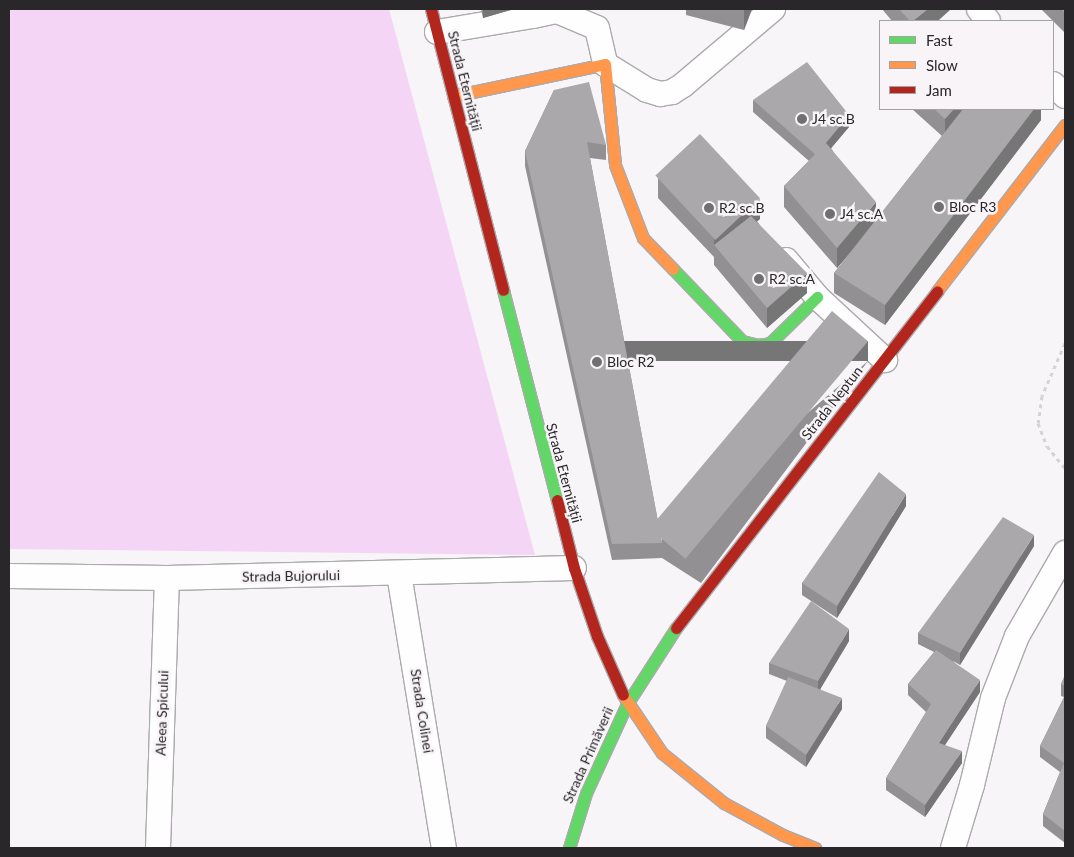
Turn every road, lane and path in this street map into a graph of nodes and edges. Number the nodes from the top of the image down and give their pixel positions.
1 (431, 9) edge
2 (773, 9) edge
3 (979, 9) edge
4 (558, 10) edge
5 (987, 20) edge
6 (437, 32) junction
7 (605, 64) junction
8 (1054, 85) edge
9 (453, 96) junction
10 (1065, 96) edge
11 (1065, 125) edge
12 (772, 242) edge
13 (817, 298) junction
14 (1065, 343) edge
15 (884, 360) junction
16 (1065, 468) edge
17 (1065, 553) edge
18 (574, 568) junction
19 (399, 574) junction
20 (9, 576) edge
21 (167, 578) junction
22 (627, 704) junction
23 (158, 848) edge
24 (444, 848) edge
25 (569, 848) edge
26 (816, 848) edge
27 (953, 848) edge

1 - 6 street, Strada Eternității
2 - 7 street
3 - 5 street
4 - 6 street
4 - 7 street
6 - 9 street, Strada Eternității
7 - 9 street
7 - 13 street
8 - 10 street
9 - 18 street, Strada Eternității
11 - 15 street, Strada Neptun
12 - 13 street
13 - 15 street
14 - 16 path
15 - 22 street, Strada Neptun
17 - 27 street
18 - 19 street, Strada Bujorului
18 - 22 street, Strada Eternității
19 - 21 street, Strada Bujorului
19 - 24 street, Strada Colinei
20 - 21 street, Strada Bujorului
21 - 23 street, Aleea Spicului
22 - 25 street, Strada Primăverii
22 - 26 street, Strada Eternității

